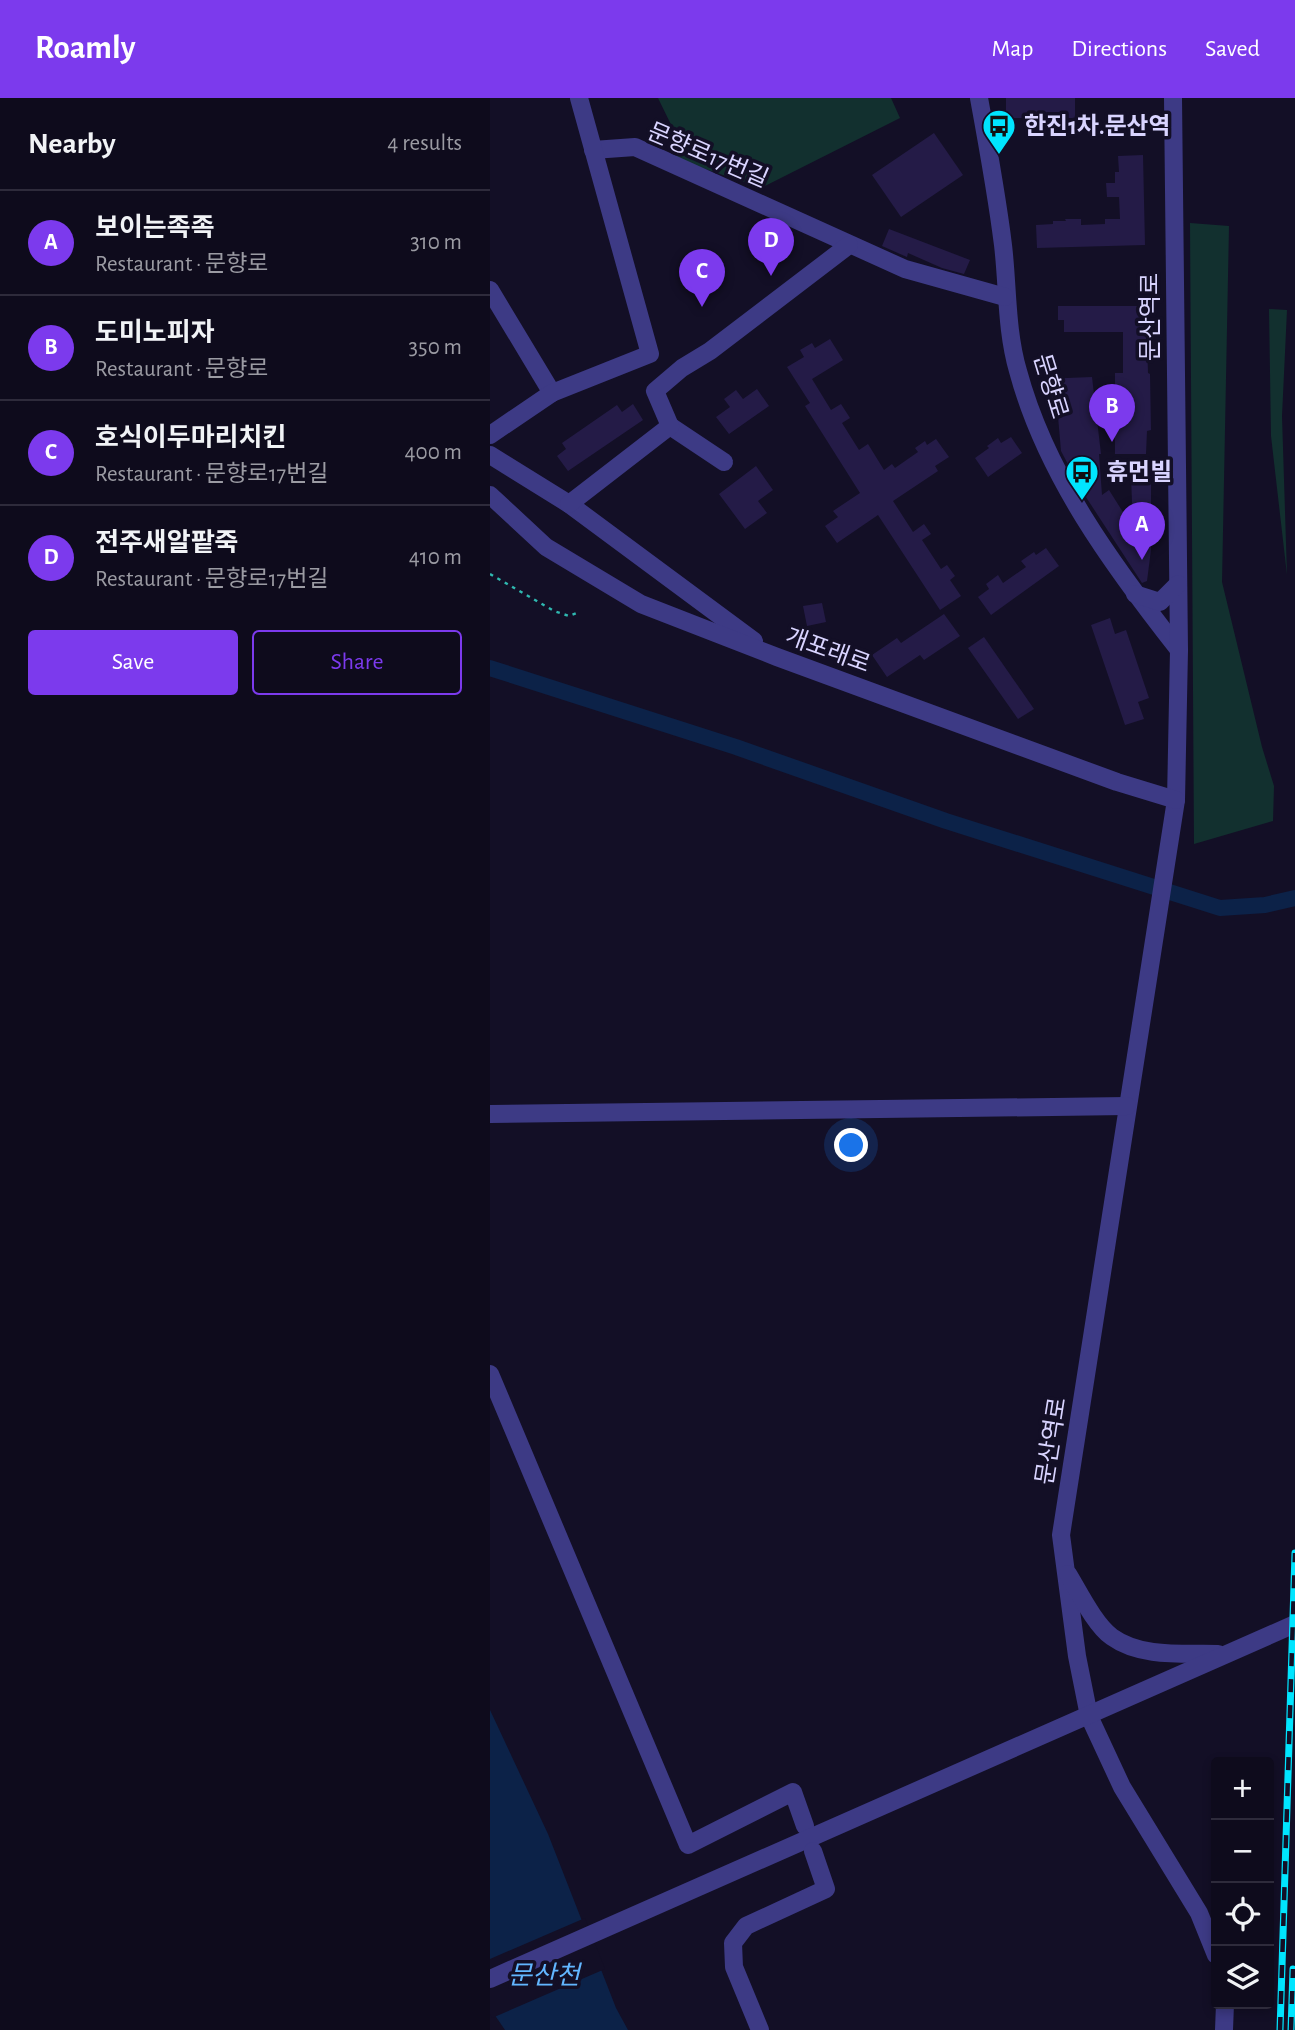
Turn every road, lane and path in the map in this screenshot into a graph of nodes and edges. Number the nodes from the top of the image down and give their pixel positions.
1 (579, 98) edge
2 (979, 98) edge
3 (1173, 98) edge
4 (593, 150) junction
5 (849, 245) junction
6 (490, 290) edge
7 (1005, 296) junction
8 (552, 393) junction
9 (670, 426) junction
10 (490, 435) edge
11 (490, 455) edge
12 (724, 461) dead end
13 (490, 495) edge
14 (569, 504) junction
15 (490, 574) edge
16 (490, 580) edge
17 (498, 580) junction
18 (1178, 584) junction
19 (1135, 594) junction
20 (579, 612) dead end
21 (1179, 650) junction
22 (777, 657) junction
23 (1176, 800) junction
24 (1127, 1106) junction
25 (490, 1114) edge
26 (490, 1374) edge
27 (1065, 1570) junction
28 (1295, 1624) edge
29 (1225, 1654) junction
30 (1089, 1716) junction
31 (804, 1826) dead end
32 (813, 1851) dead end
33 (1212, 1946) edge
34 (490, 1979) edge
35 (1224, 2009) edge
36 (760, 2030) edge
37 (1224, 2030) edge

1 - 4 street
2 - 7 street, 문향로
3 - 18 street, 문산역로
4 - 5 street, 문향로17번길
4 - 8 street
5 - 7 street, 문향로17번길
5 - 9 street
6 - 8 street
7 - 19 street, 문향로
8 - 10 street
9 - 12 street
9 - 14 street
11 - 14 street
13 - 22 street, 개포래로
14 - 22 street
15 - 17 path
16 - 17 path
17 - 20 path
18 - 19 street
18 - 21 street, 문산역로
19 - 21 street, 문향로
21 - 23 street, 문산역로
22 - 23 street, 개포래로
23 - 24 street, 문산역로
24 - 25 street
24 - 27 street, 문산역로
26 - 31 street
27 - 29 street
27 - 30 street, 문산역로
28 - 29 street
29 - 30 street
30 - 33 street, 문산역로
30 - 34 street
32 - 36 street
35 - 37 street

